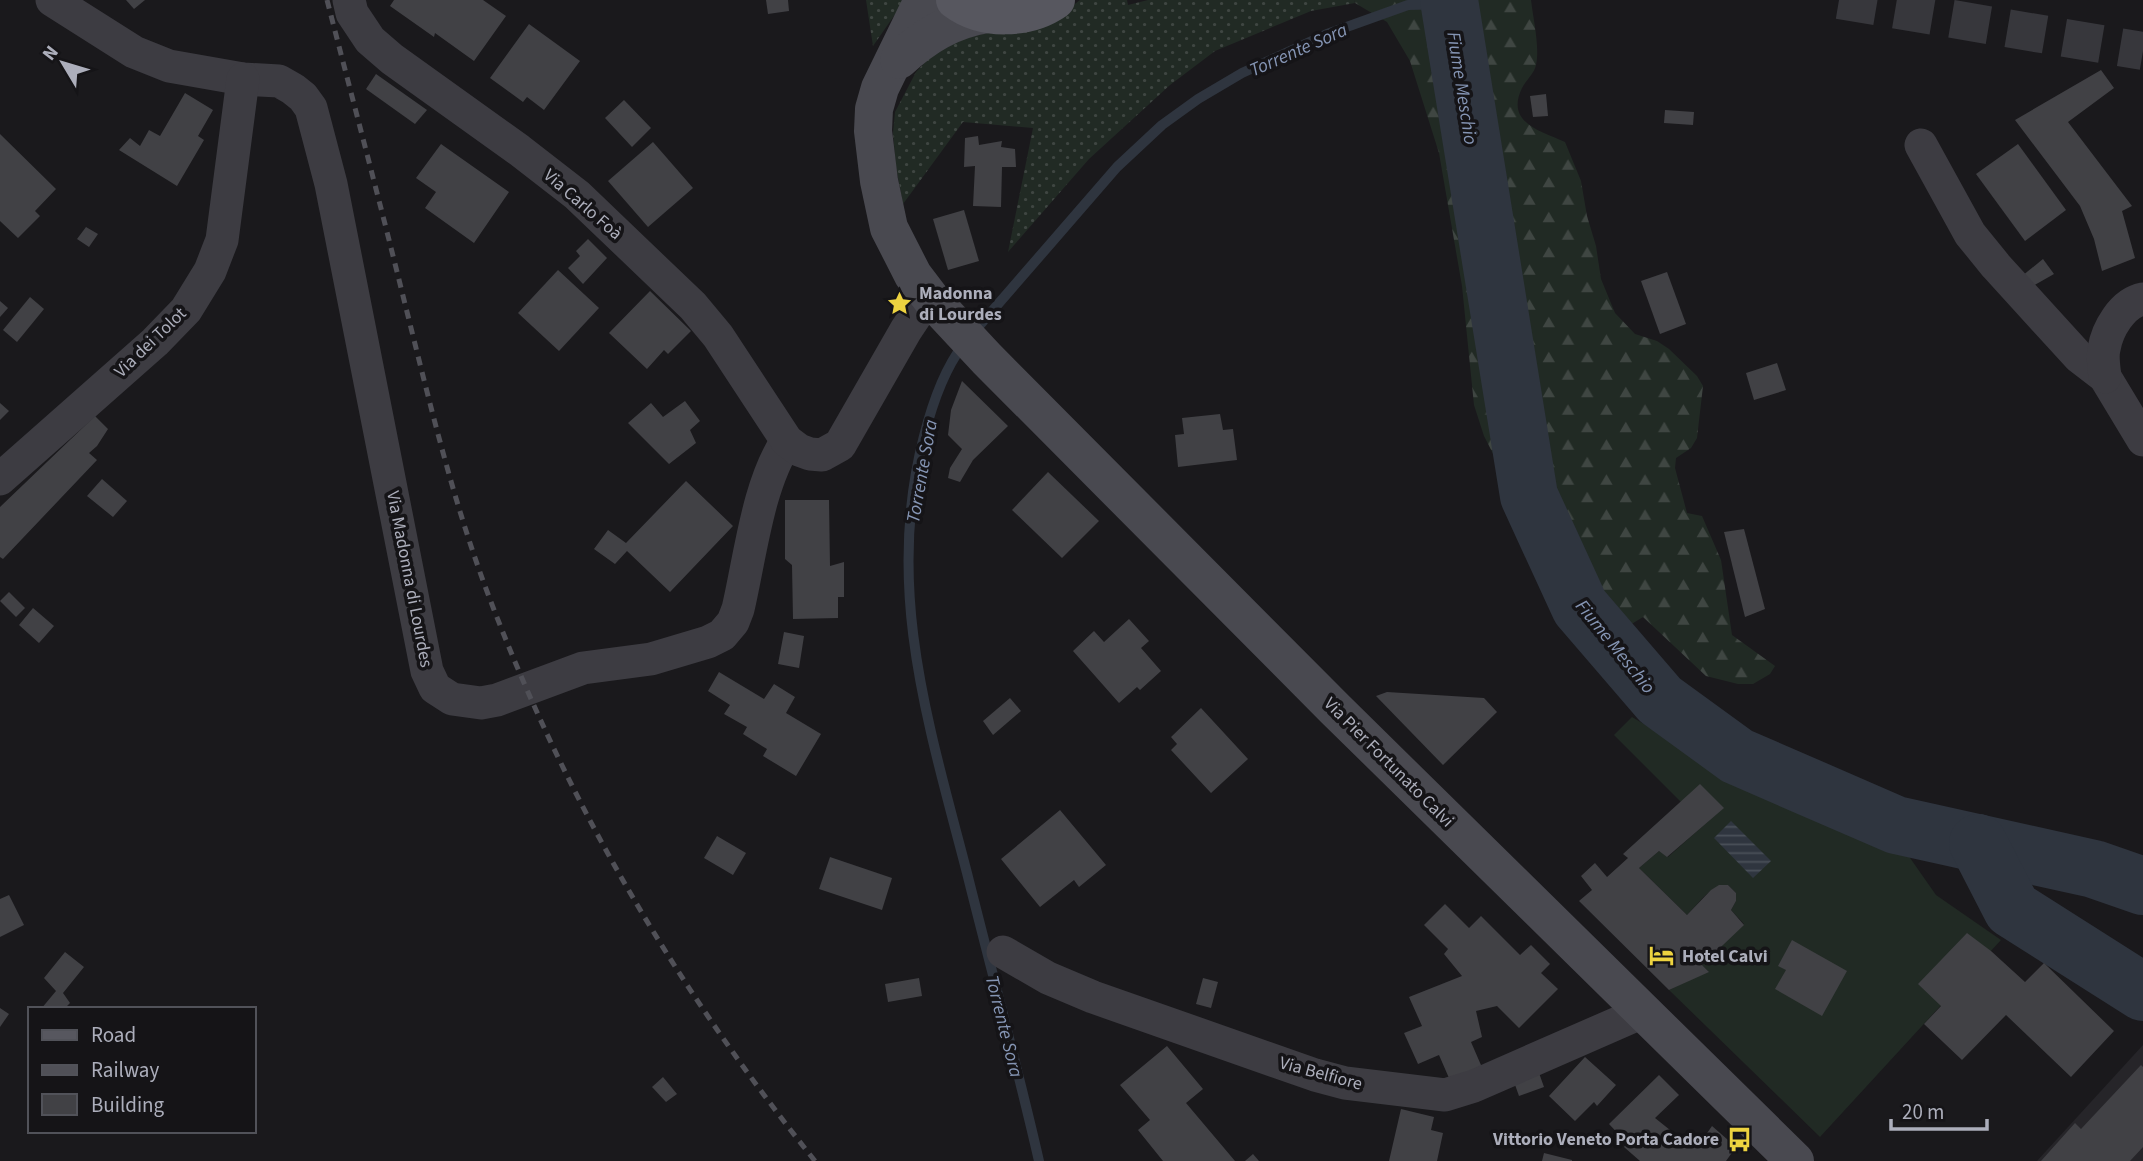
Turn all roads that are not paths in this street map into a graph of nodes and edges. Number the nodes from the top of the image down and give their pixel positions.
1 (52, 0) edge
2 (349, 0) edge
3 (923, 0) edge
4 (1056, 0) edge
5 (971, 7) edge
6 (890, 68) junction
7 (243, 79) junction
8 (1921, 145) dead end
9 (2143, 299) edge
10 (939, 308) junction
11 (2105, 377) junction
12 (2143, 440) edge
13 (787, 441) junction
14 (0, 479) edge
15 (1003, 952) dead end
16 (1643, 1012) junction
17 (1796, 1161) edge

1 - 7 street, Via Madonna di Lourdes
2 - 13 street, Via Carlo Foà
3 - 6 main road, Via Pier Fortunato Calvi
4 - 5 main road
5 - 6 main road
6 - 10 main road, Via Pier Fortunato Calvi
7 - 13 street, Via Madonna di Lourdes
7 - 14 street, Via dei Tolot
8 - 11 street
9 - 11 street
10 - 13 street
10 - 16 main road, Via Pier Fortunato Calvi
11 - 12 street
15 - 16 street, Via Belfiore
16 - 17 main road, Via Pier Fortunato Calvi

